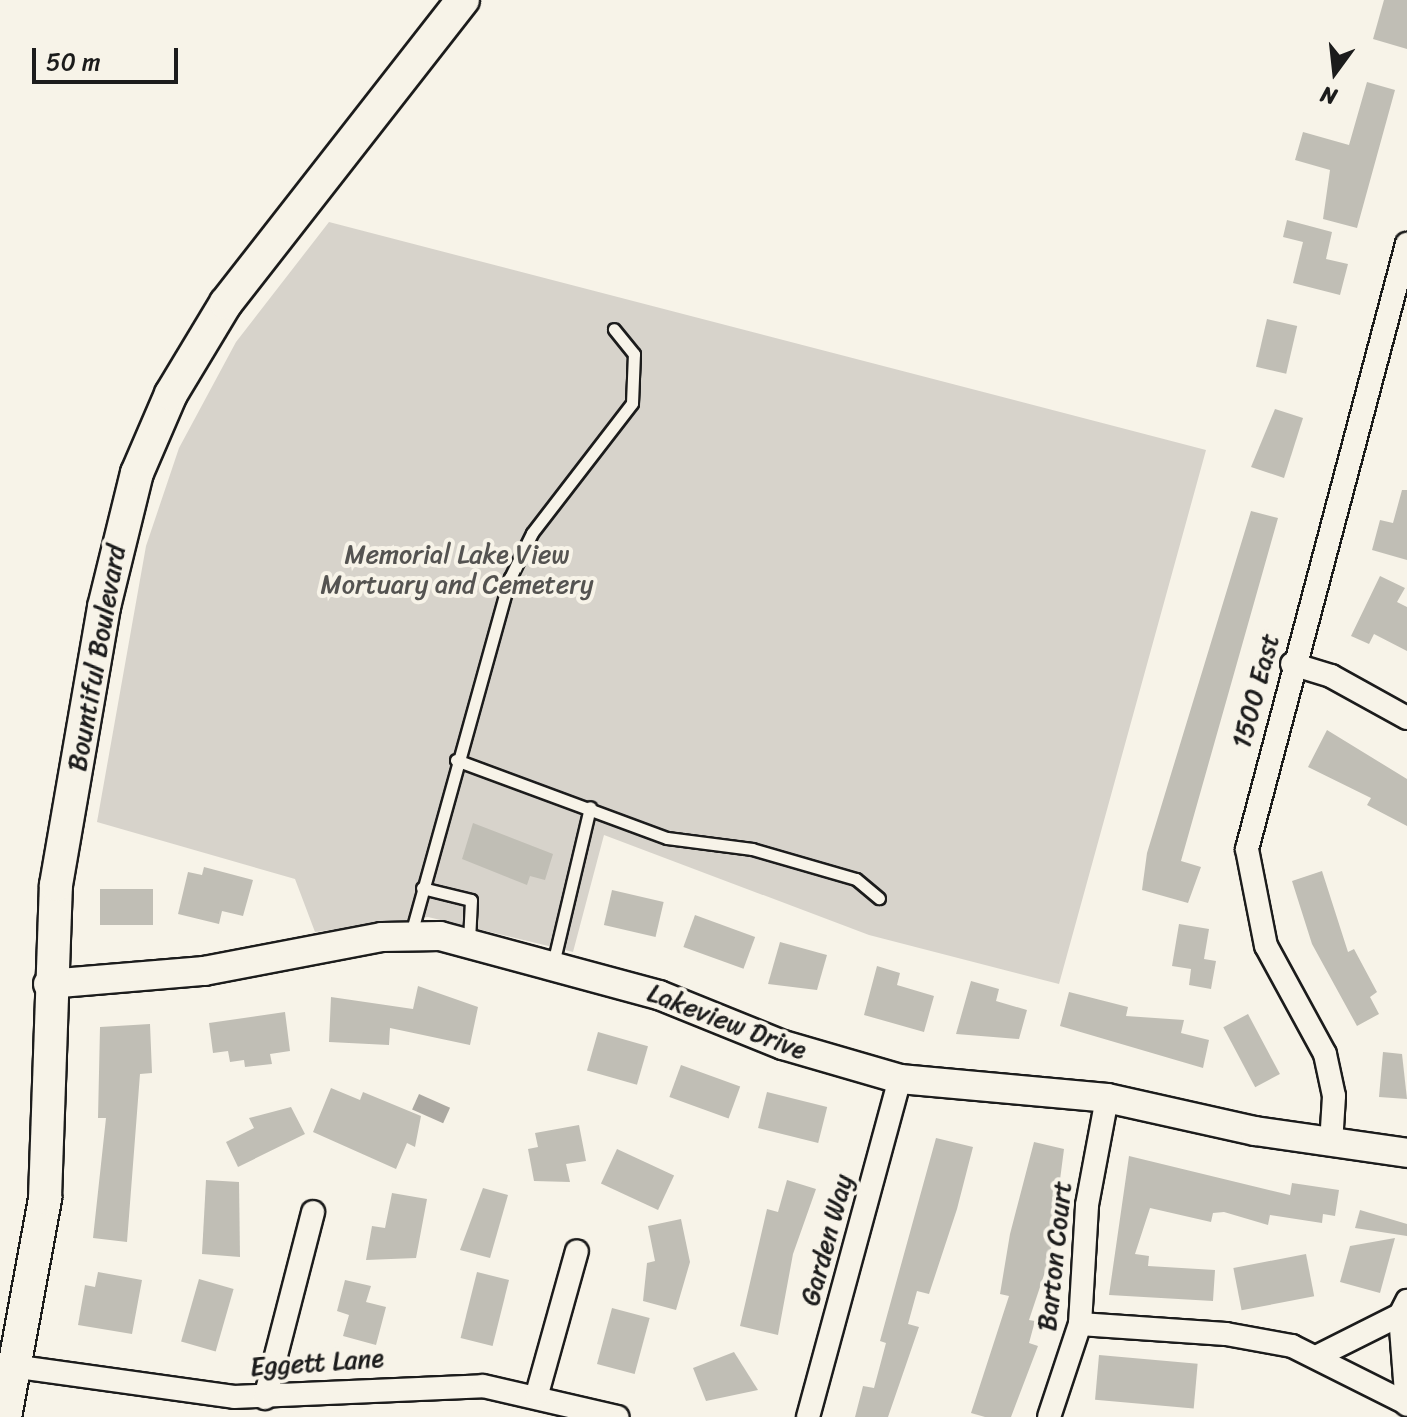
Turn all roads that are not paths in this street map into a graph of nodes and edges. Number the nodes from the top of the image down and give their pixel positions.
1 (463, 0) edge
2 (1407, 244) edge
3 (614, 329) dead end
4 (1292, 664) junction
5 (1407, 718) edge
6 (456, 760) junction
7 (590, 807) junction
8 (422, 888) junction
9 (879, 898) dead end
10 (411, 934) junction
11 (469, 941) junction
12 (553, 964) junction
13 (48, 984) junction
14 (900, 1079) junction
15 (1107, 1098) junction
16 (1331, 1144) junction
17 (1407, 1153) edge
18 (313, 1212) dead end
19 (577, 1251) dead end
20 (1404, 1308) edge
21 (1080, 1324) junction
22 (1320, 1355) junction
23 (19, 1367) junction
24 (537, 1394) junction
25 (265, 1398) junction
26 (1406, 1403) edge
27 (5, 1417) edge
28 (617, 1417) edge
29 (808, 1417) edge
30 (1049, 1417) edge

1 - 13 main road, Bountiful Boulevard
2 - 4 street, 1500 East
3 - 6 lane
4 - 5 street
4 - 16 street, 1500 East
6 - 7 lane
6 - 8 lane
7 - 9 lane
7 - 12 lane
8 - 10 lane
8 - 11 lane
10 - 11 street, Lakeview Drive
10 - 13 street, Lakeview Drive
11 - 12 street, Lakeview Drive
12 - 14 street, Lakeview Drive
13 - 23 main road, Bountiful Boulevard
14 - 15 street, Lakeview Drive
14 - 29 street, Garden Way
15 - 16 street, Lakeview Drive
15 - 21 street, Barton Court
16 - 17 street, Lakeview Drive
18 - 25 street
19 - 24 street
20 - 22 street
20 - 26 street
21 - 22 street
21 - 30 street, Barton Court
22 - 26 street
23 - 25 street, Eggett Lane
23 - 27 main road, Bountiful Boulevard
24 - 25 street, Eggett Lane
24 - 28 street, Eggett Lane

